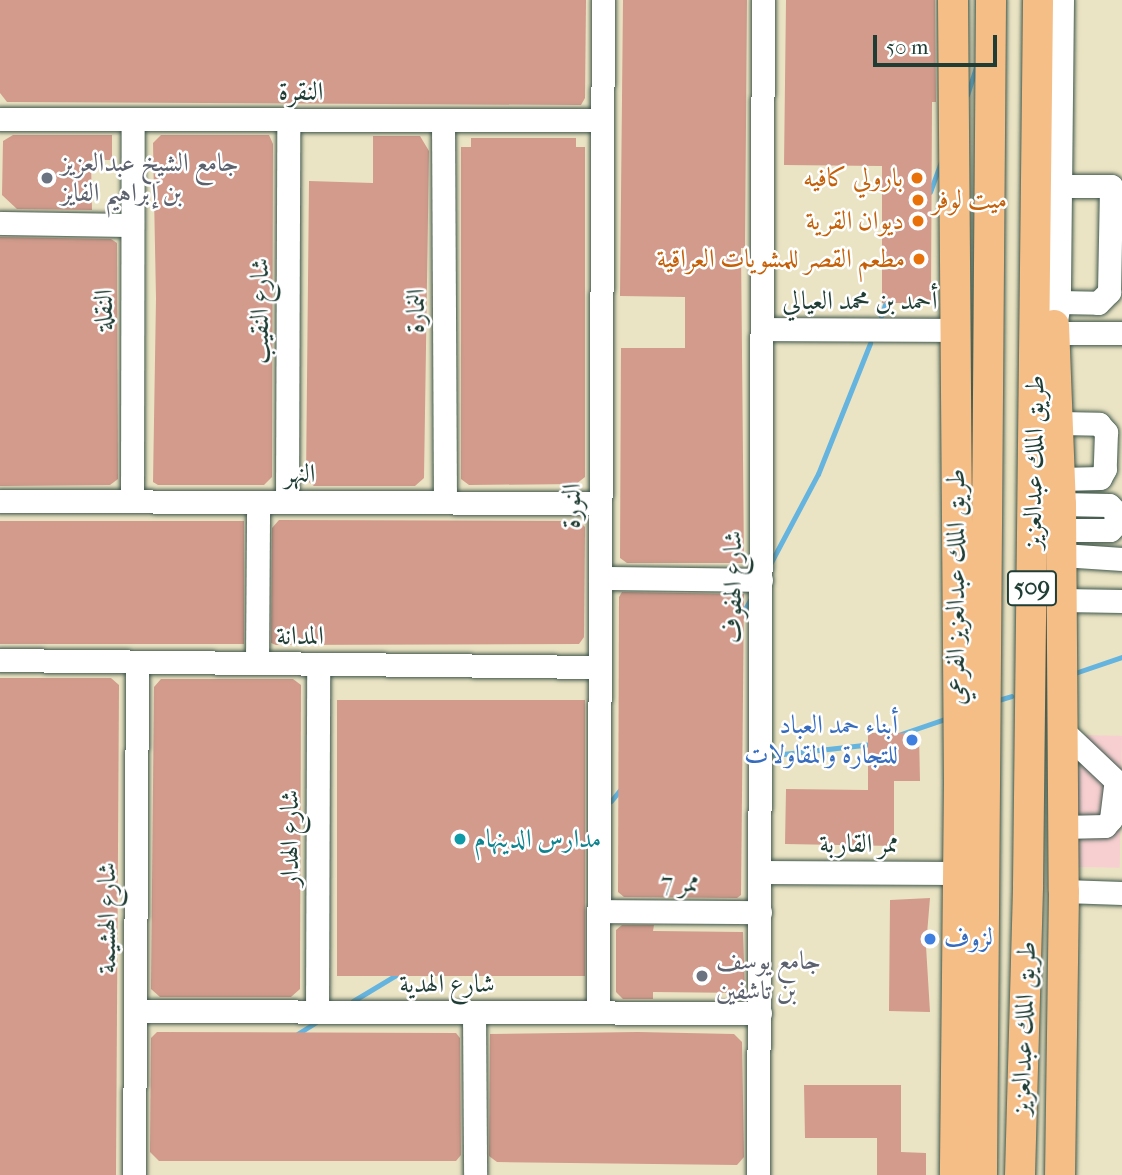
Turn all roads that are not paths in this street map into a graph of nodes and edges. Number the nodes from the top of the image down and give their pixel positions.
1 (603, 0) edge
2 (762, 0) edge
3 (953, 0) edge
4 (990, 0) edge
5 (1038, 0) edge
6 (1062, 0) edge
7 (1039, 71) junction
8 (990, 102) junction
9 (0, 119) edge
10 (133, 119) junction
11 (443, 120) junction
12 (602, 120) junction
13 (288, 121) junction
14 (1060, 186) junction
15 (1116, 186) edge
16 (0, 223) edge
17 (132, 225) junction
18 (1059, 302) junction
19 (957, 326) junction
20 (762, 329) junction
21 (1054, 332) junction
22 (1122, 333) edge
23 (1060, 424) junction
24 (0, 501) edge
25 (132, 501) junction
26 (258, 502) junction
27 (288, 502) junction
28 (445, 502) junction
29 (600, 503) junction
30 (1061, 517) junction
31 (1122, 559) edge
32 (600, 578) junction
33 (761, 580) junction
34 (1062, 600) junction
35 (1122, 601) edge
36 (0, 660) edge
37 (137, 662) junction
38 (257, 663) junction
39 (318, 664) junction
40 (600, 667) junction
41 (1062, 730) junction
42 (1062, 828) junction
43 (760, 872) junction
44 (957, 873) junction
45 (1064, 891) junction
46 (1122, 893) edge
47 (599, 911) junction
48 (760, 912) junction
49 (135, 1011) junction
50 (317, 1012) junction
51 (598, 1012) junction
52 (474, 1013) junction
53 (760, 1013) junction
54 (134, 1175) edge
55 (475, 1175) edge
56 (758, 1175) edge
57 (955, 1175) edge
58 (982, 1175) edge
59 (1020, 1175) edge
60 (1060, 1175) edge

1 - 12 street, النورة
2 - 20 street, شارع الهفوف
3 - 19 main road, طريق الملك عبدالعزيز الفرعي
4 - 8 main road, طريق الملك عبدالعزيز / 509
5 - 7 main road, طريق الملك عبدالعزيز / 509
6 - 14 street
7 - 21 main road
7 - 59 main road, طريق الملك عبدالعزيز / 509
8 - 19 main road
8 - 58 main road, طريق الملك عبدالعزيز / 509
9 - 10 street, النقرة
10 - 13 street, النقرة
10 - 17 street, النقلة
11 - 12 street, النقرة
11 - 13 street, النقرة
11 - 28 street, النمارة
12 - 29 street, النورة
13 - 27 street, شارع النقيب
14 - 15 street
14 - 18 street
15 - 18 street
16 - 17 street
17 - 25 street, النقلة
18 - 21 street
19 - 20 street, أحمد بن محمد العيالي
19 - 44 main road, طريق الملك عبدالعزيز الفرعي
20 - 33 street, شارع الهفوف
21 - 22 street
21 - 23 main road
23 - 30 main road
23 - 30 street
24 - 25 street, النهر
25 - 26 street, النهر
26 - 27 street, النهر
26 - 38 street
27 - 28 street, النهر
28 - 29 street, النهر
29 - 32 street, النورة
30 - 31 street
30 - 34 main road
32 - 33 street
32 - 40 street, النورة
33 - 43 street, شارع الهفوف
34 - 35 street
34 - 41 main road
36 - 37 street, المدانة
37 - 38 street, المدانة
37 - 49 street, شارع الهشيمة
38 - 39 street, المدانة
39 - 40 street, المدانة
39 - 50 street, شارع الهدار
40 - 47 street, النورة
41 - 42 main road
41 - 42 street
42 - 45 main road
43 - 44 street, ممر القاربة
43 - 48 street, شارع الهفوف
44 - 57 main road, طريق الملك عبدالعزيز الفرعي
45 - 46 street
45 - 60 main road
47 - 48 street, ممر 7
47 - 51 street, النورة
48 - 53 street, شارع الهفوف
49 - 50 street, شارع الهدية
49 - 54 street, شارع الهشيمة
50 - 52 street, شارع الهدية
51 - 52 street, شارع الهدية
51 - 53 street, شارع الهدية
52 - 55 street
53 - 56 street, شارع الهفوف

